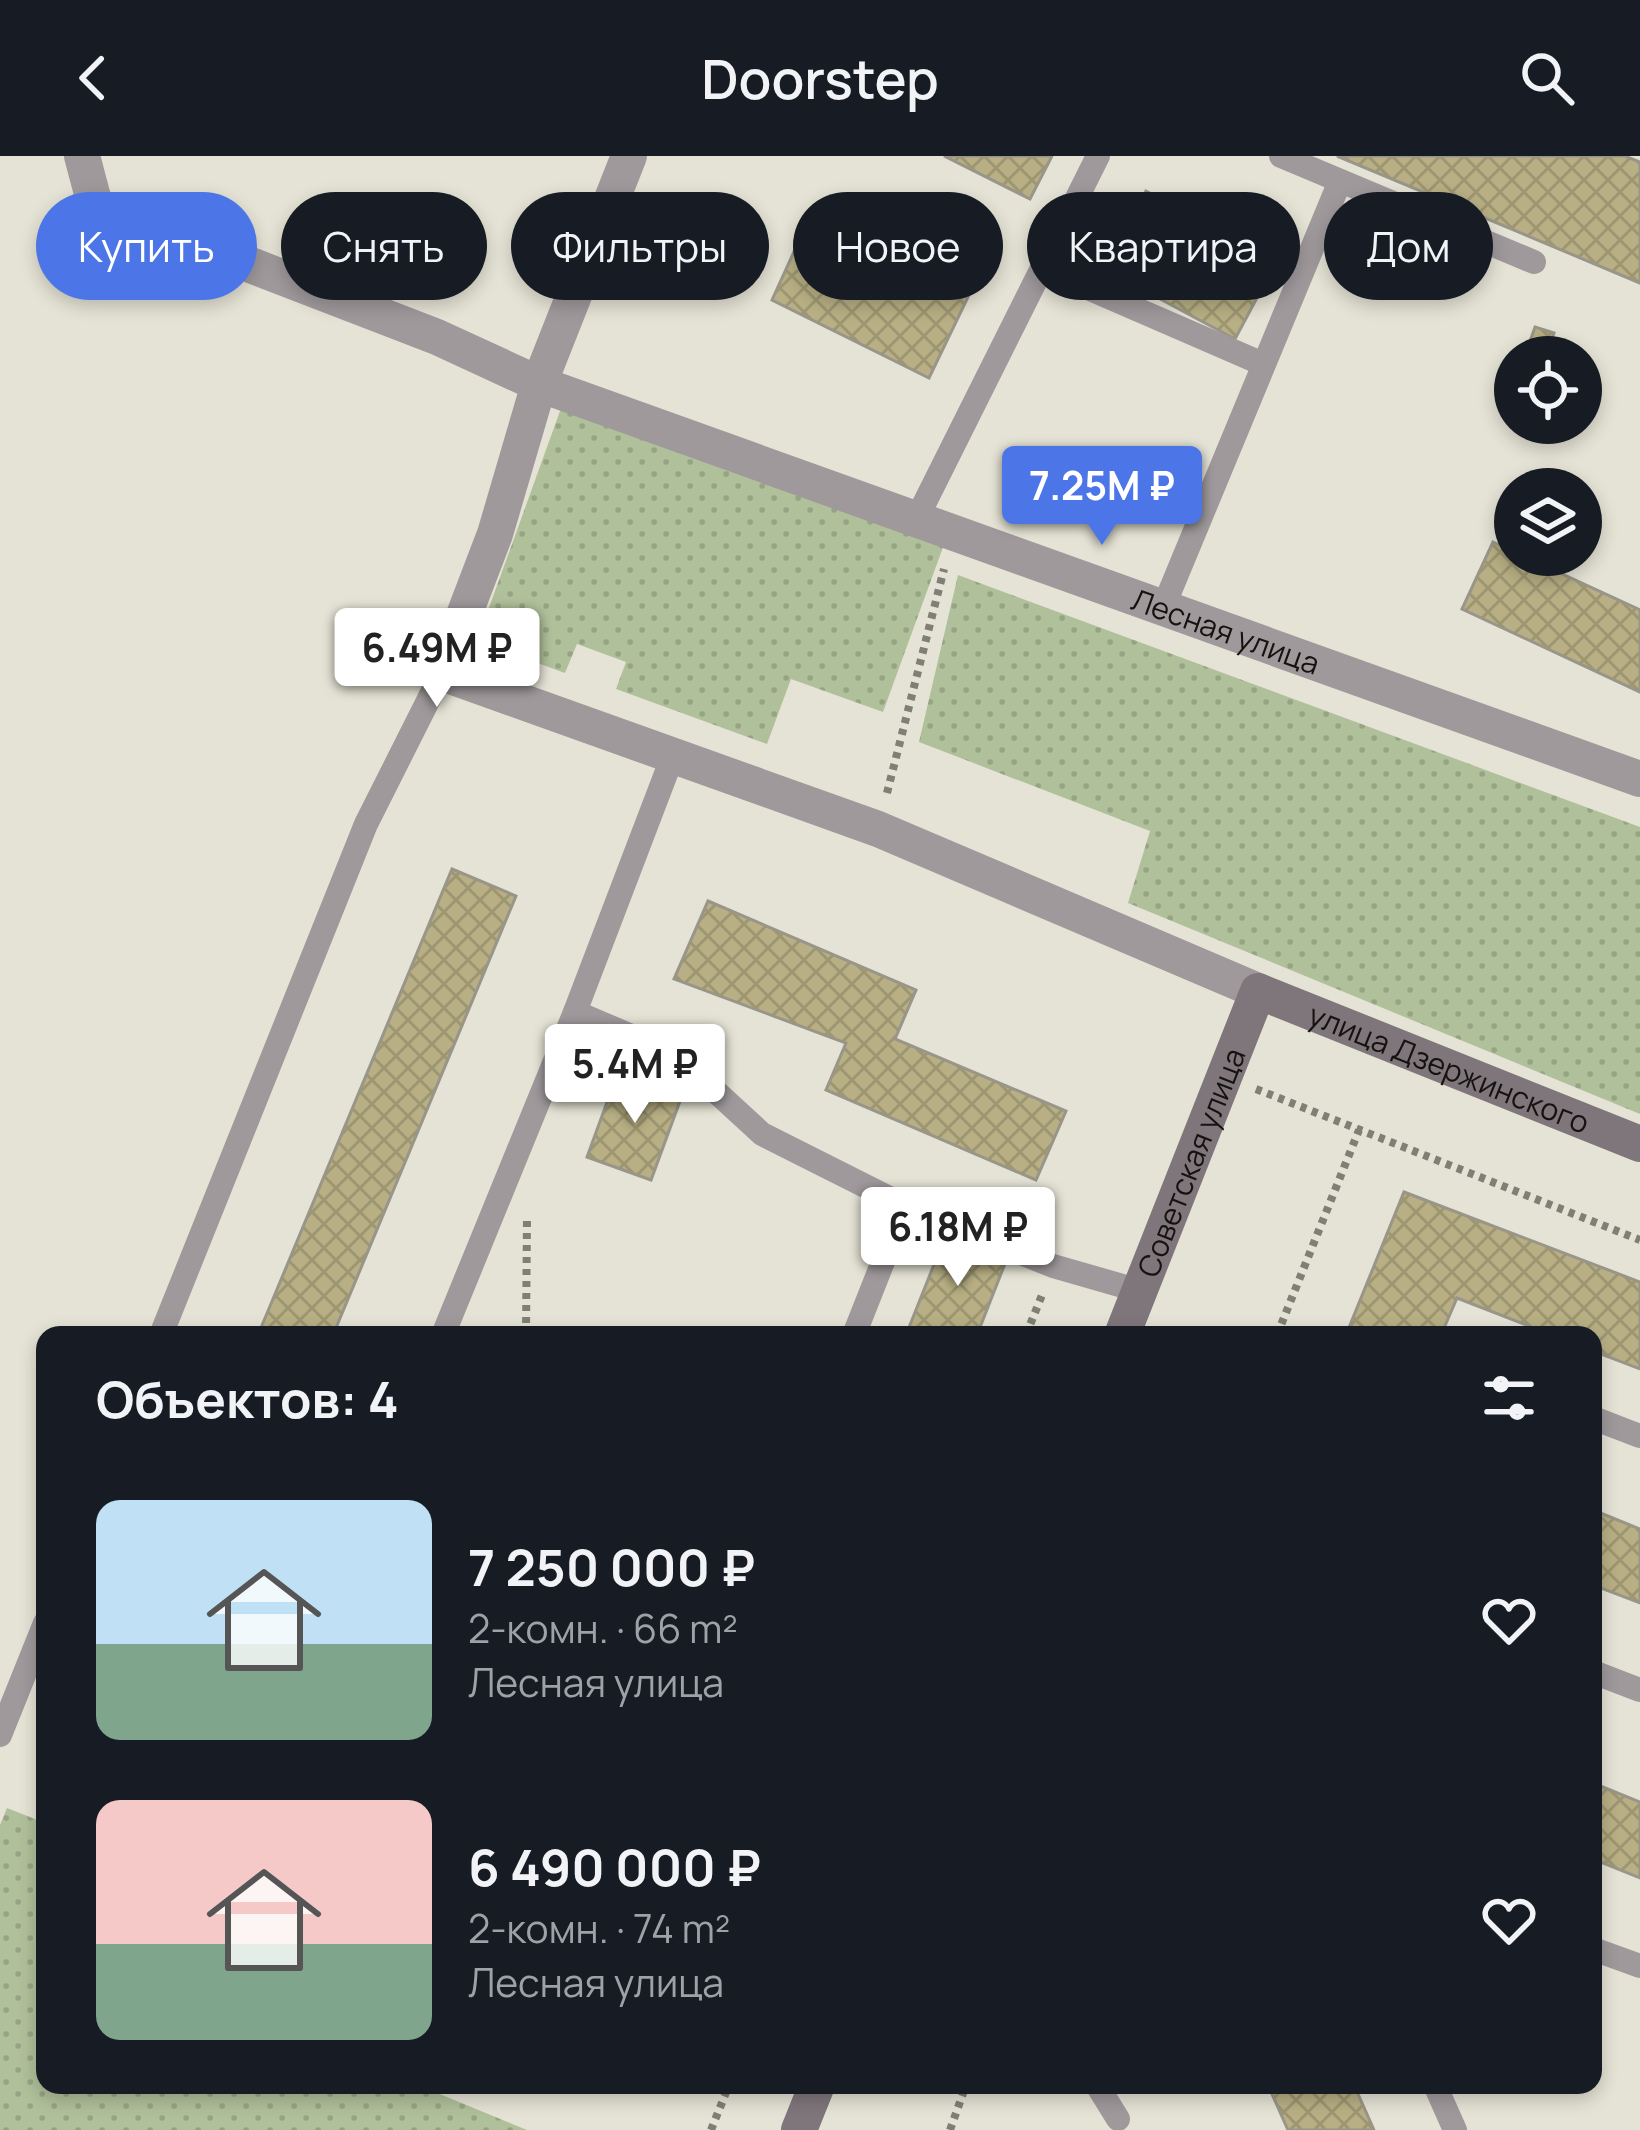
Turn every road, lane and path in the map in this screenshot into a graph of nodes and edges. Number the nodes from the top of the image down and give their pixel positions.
1 (82, 156) edge
2 (629, 156) edge
3 (1097, 156) edge
4 (1281, 156) edge
5 (1340, 181) junction
6 (1080, 192) edge
7 (1534, 262) dead end
8 (1028, 300) edge
9 (1115, 300) edge
10 (1263, 364) junction
11 (539, 384) junction
12 (916, 520) junction
13 (953, 533) junction
14 (1163, 608) junction
15 (442, 673) junction
16 (672, 758) junction
17 (1640, 779) edge
18 (878, 829) junction
19 (1258, 991) junction
20 (575, 1012) junction
21 (1226, 1077) junction
22 (1359, 1130) junction
23 (1640, 1144) edge
24 (527, 1199) dead end
25 (905, 1206) junction
26 (1640, 1240) edge
27 (1053, 1266) junction
28 (1140, 1291) junction
29 (165, 1326) edge
30 (447, 1326) edge
31 (526, 1326) edge
32 (858, 1326) edge
33 (1030, 1326) edge
34 (1126, 1326) edge
35 (1281, 1326) edge
36 (1602, 1421) edge
37 (1640, 1436) edge
38 (36, 1645) edge
39 (1602, 1675) edge
40 (1640, 1690) edge
41 (0, 1735) edge
42 (1602, 1951) edge
43 (1640, 1966) edge
44 (725, 2094) edge
45 (814, 2094) edge
46 (963, 2094) edge
47 (1102, 2094) edge
48 (1439, 2094) edge
49 (1118, 2120) dead end
50 (711, 2130) edge
51 (800, 2130) edge
52 (950, 2130) edge
53 (1455, 2130) edge

1 - 11 street, Лесная улица
2 - 11 street
3 - 6 lane
4 - 5 lane
5 - 7 lane
5 - 10 lane
8 - 12 lane
9 - 10 lane
10 - 14 lane
11 - 12 street, Лесная улица
11 - 15 street
12 - 13 street, Лесная улица
13 - 14 street, Лесная улица
13 - 18 path
14 - 17 street, Лесная улица
15 - 16 street
15 - 29 lane
16 - 18 street
16 - 20 lane
18 - 19 street
19 - 21 street, Советская улица
19 - 23 street, улица Дзержинского
20 - 25 lane
20 - 30 lane
21 - 22 path
21 - 28 street, Советская улица
22 - 26 path
22 - 35 path
24 - 31 path
25 - 27 lane
25 - 32 lane
27 - 28 lane
27 - 33 path
28 - 34 street, Советская улица
36 - 37 lane
38 - 41 lane
39 - 40 lane
42 - 43 lane
44 - 50 path
45 - 51 street
46 - 52 path
47 - 49 lane
48 - 53 lane

